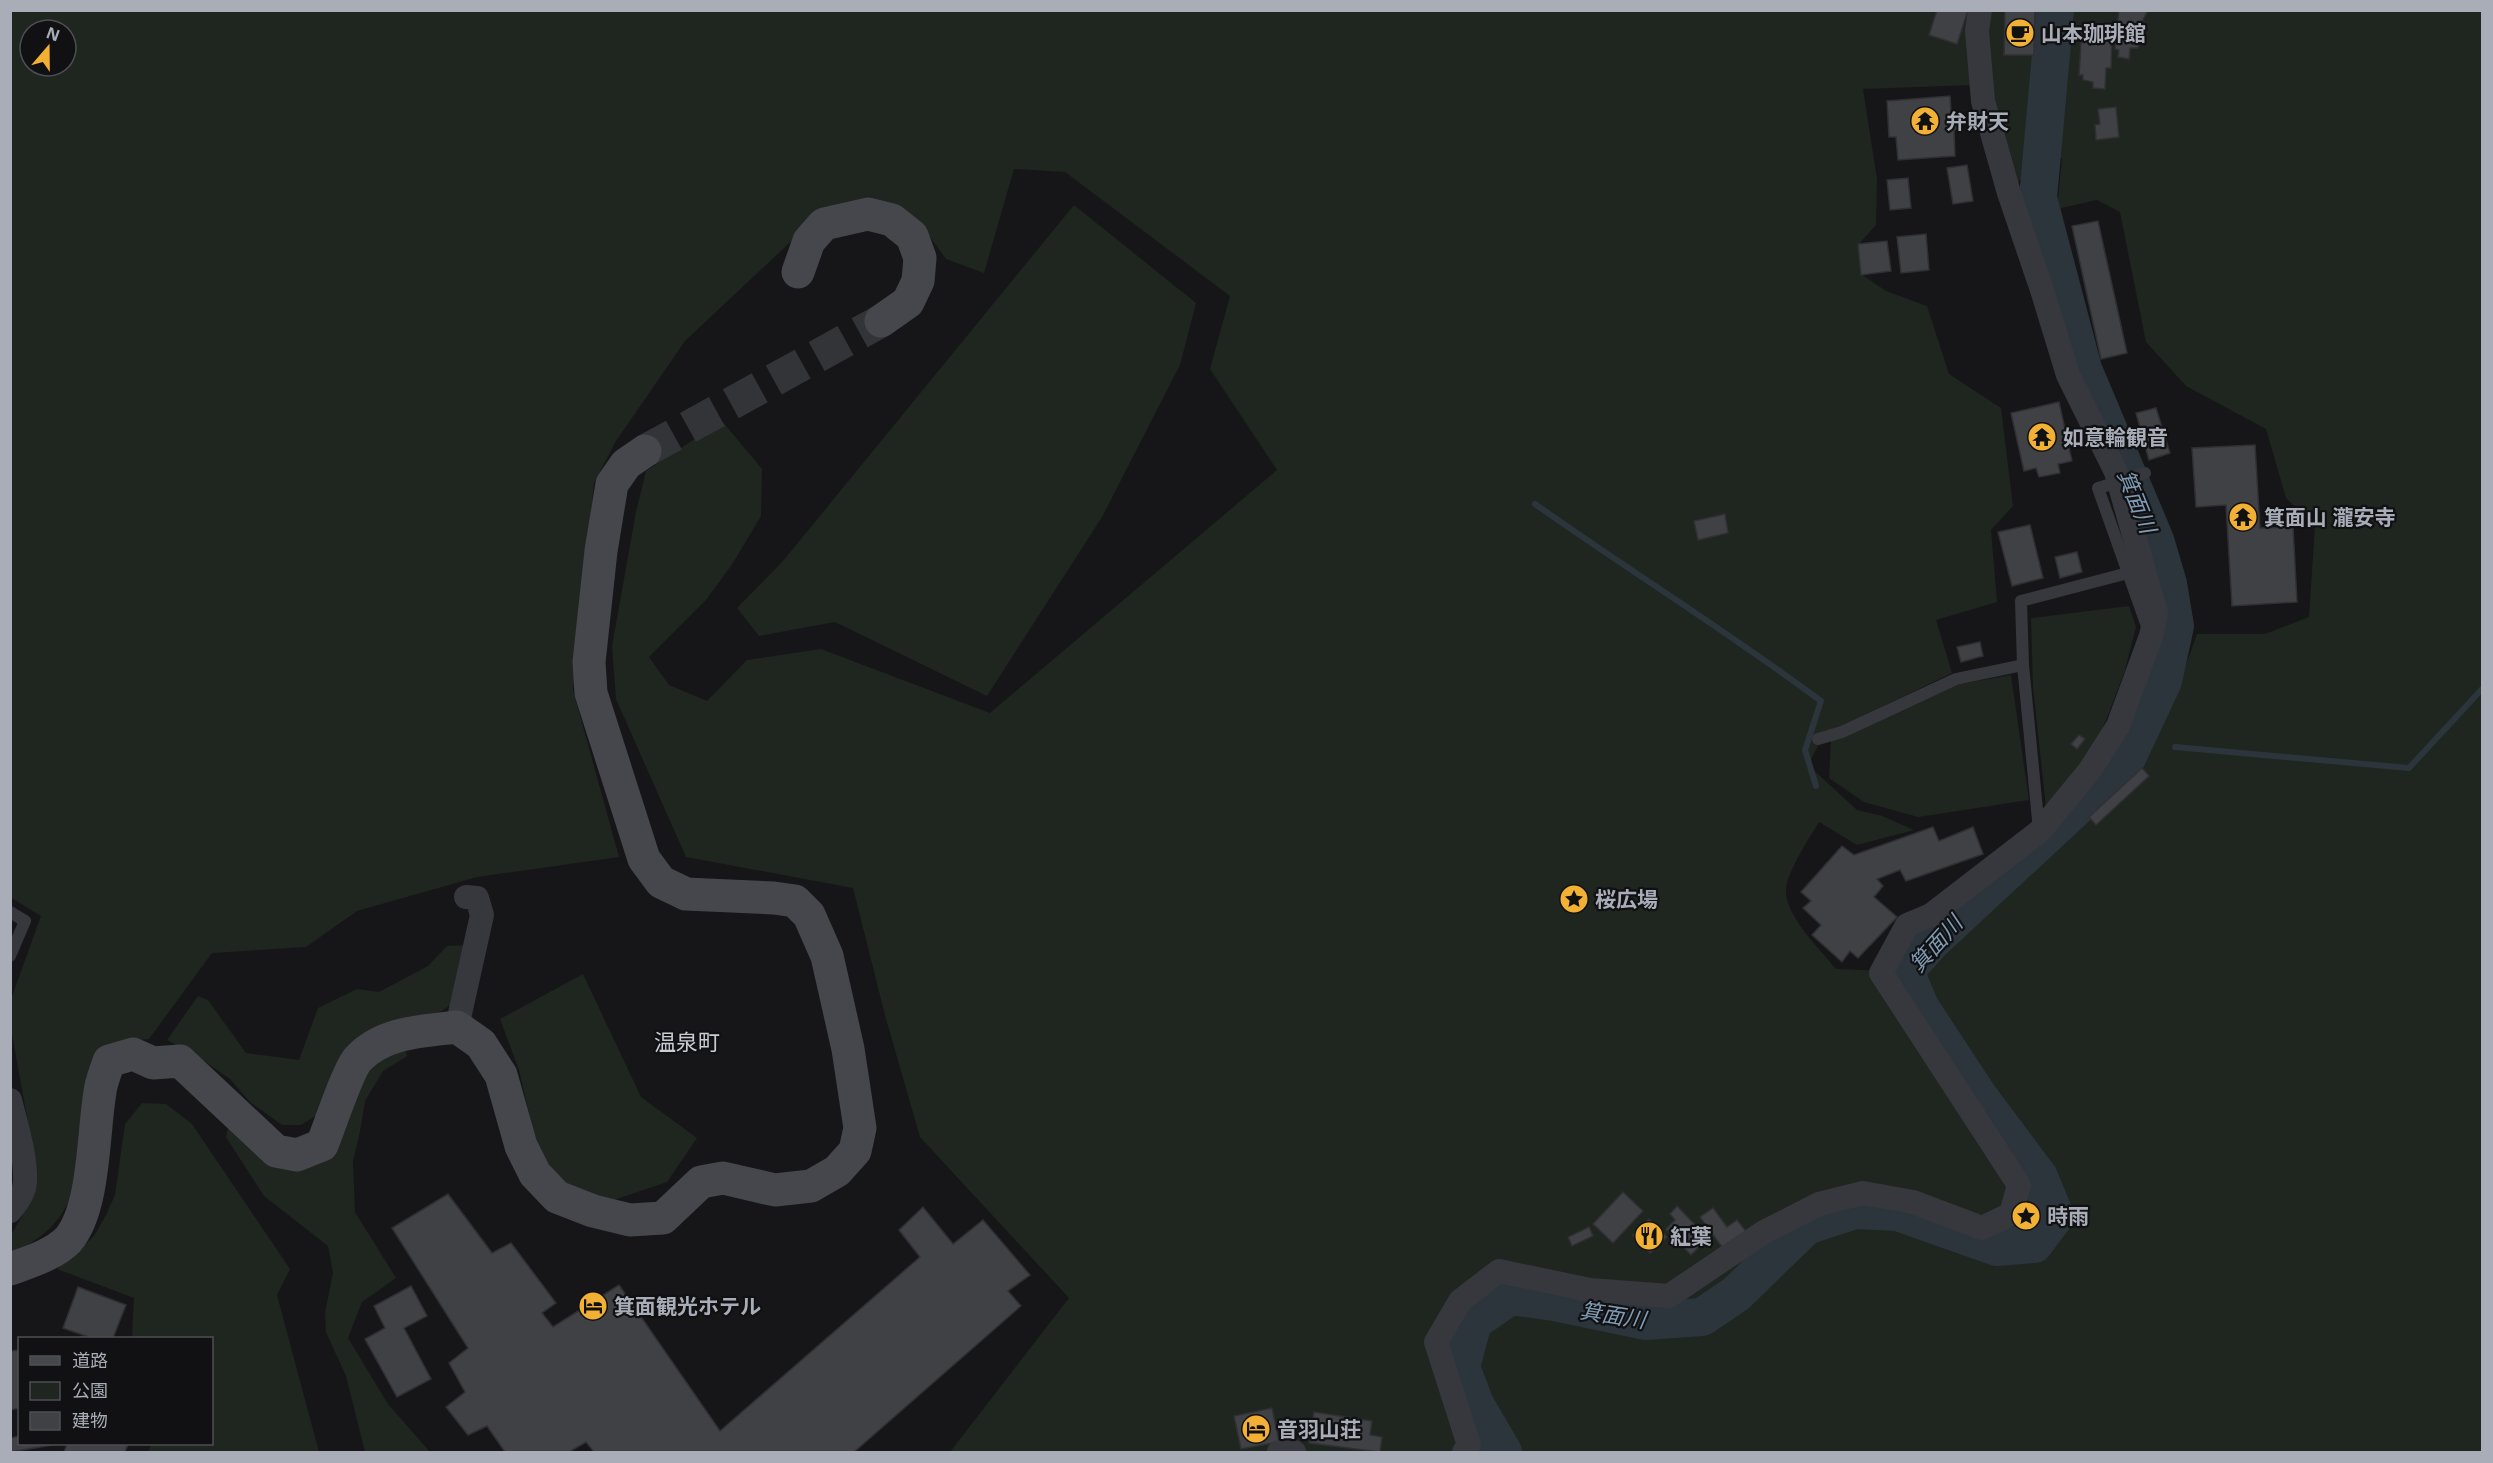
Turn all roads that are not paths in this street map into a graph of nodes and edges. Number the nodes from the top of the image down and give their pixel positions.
1 (1980, 10) edge
2 (798, 272) dead end
3 (880, 321) tunnel mouth
4 (645, 451) tunnel mouth
5 (2145, 473) dead end
6 (2128, 573) junction
7 (2151, 636) junction
8 (2022, 665) junction
9 (1818, 739) dead end
10 (2040, 831) junction
11 (466, 897) dead end
12 (10, 912) edge
13 (10, 956) edge
14 (458, 1027) junction
15 (10, 1100) edge
16 (14, 1132) edge
17 (10, 1211) edge
18 (10, 1269) edge
19 (1279, 1452) edge
20 (1294, 1452) edge
21 (1464, 1452) edge

1 - 7 street
2 - 3 street
4 - 14 street
5 - 6 lane, bridge
6 - 7 lane
6 - 8 lane
7 - 10 street
8 - 9 lane
8 - 10 lane
10 - 21 street
11 - 14 street
12 - 13 lane
14 - 18 street
15 - 16 street
16 - 17 street
19 - 20 street

